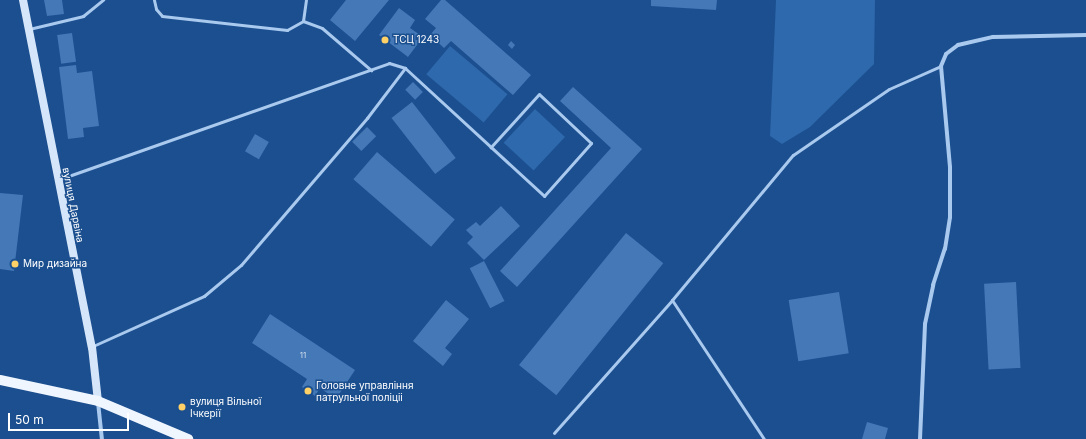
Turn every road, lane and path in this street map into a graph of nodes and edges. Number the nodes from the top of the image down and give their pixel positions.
1 (22, 0) edge
2 (103, 0) edge
3 (154, 0) edge
4 (306, 0) edge
5 (303, 21) junction
6 (27, 29) junction
7 (1086, 35) edge
8 (941, 66) junction
9 (405, 68) junction
10 (371, 70) junction
11 (491, 147) junction
12 (58, 179) junction
13 (672, 300) junction
14 (92, 347) junction
15 (0, 380) edge
16 (98, 401) junction
17 (554, 433) dead end
18 (102, 439) edge
19 (188, 439) edge
20 (764, 439) edge
21 (920, 439) edge

1 - 6 street, вулиця Дарвіна
2 - 6 lane
3 - 5 lane
4 - 5 lane
5 - 10 lane
6 - 12 street, вулиця Дарвіна
7 - 8 street
8 - 13 lane
8 - 21 street
9 - 10 lane
9 - 11 lane
9 - 14 lane
10 - 12 lane
11 - 11 lane
12 - 14 street, вулиця Дарвіна
13 - 17 lane
13 - 20 lane
14 - 16 street, вулиця Дарвіна
15 - 16 main road
16 - 18 street, вулиця Дарвіна
16 - 19 main road

